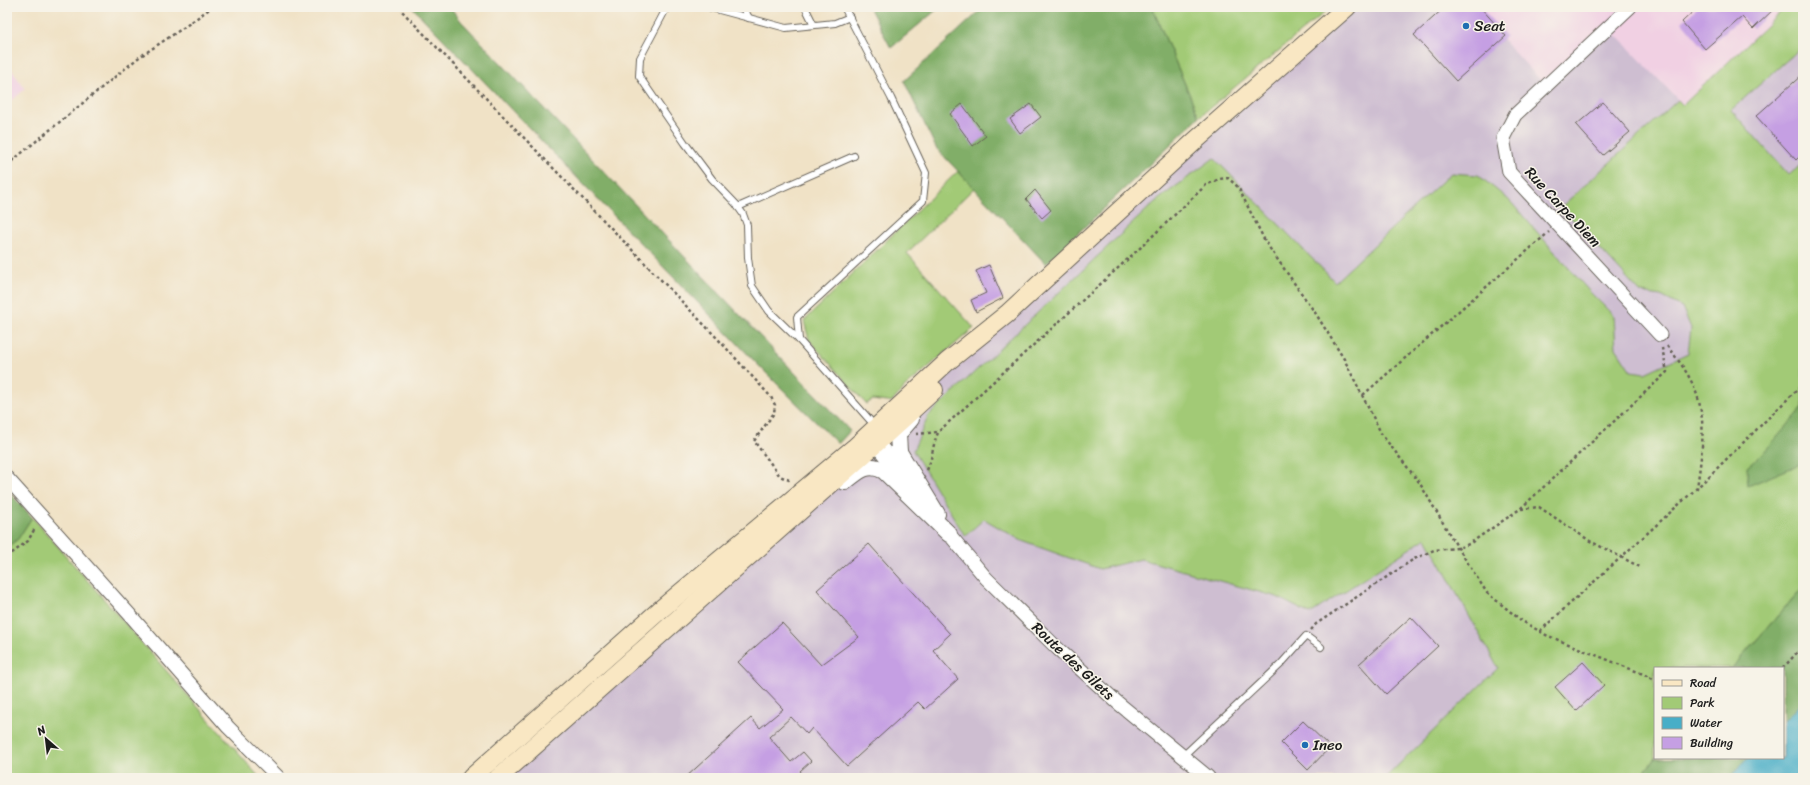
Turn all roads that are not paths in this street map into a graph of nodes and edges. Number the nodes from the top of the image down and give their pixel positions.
1 (667, 7) edge
2 (708, 7) edge
3 (743, 7) edge
4 (805, 7) edge
5 (844, 7) edge
6 (1347, 7) edge
7 (1630, 7) edge
8 (748, 18) junction
9 (850, 18) junction
10 (814, 25) junction
11 (854, 156) dead end
12 (738, 207) junction
13 (1007, 314) junction
14 (1660, 335) road end
15 (799, 340) junction
16 (936, 387) junction
17 (876, 435) junction
18 (7, 478) edge
19 (791, 518) junction
20 (950, 534) junction
21 (1321, 648) dead end
22 (1184, 755) junction
23 (1208, 776) dead end
24 (279, 778) edge
25 (471, 778) edge
26 (498, 778) edge

1 - 12 lane
2 - 8 lane
3 - 8 lane
4 - 10 lane
5 - 9 lane
6 - 13 main road
7 - 14 street, Rue Carpe Diem
8 - 10 lane
9 - 10 lane
9 - 15 lane
11 - 12 lane
12 - 15 lane
13 - 16 main road
13 - 17 main road
15 - 17 lane
16 - 17 main road
16 - 20 street, Route des Gilets
17 - 19 main road
17 - 20 street, Route des Gilets
17 - 25 main road
18 - 24 street
19 - 20 street, Route des Gilets
19 - 26 main road
20 - 22 street, Route des Gilets
21 - 22 lane
22 - 23 street, Route des Gilets

